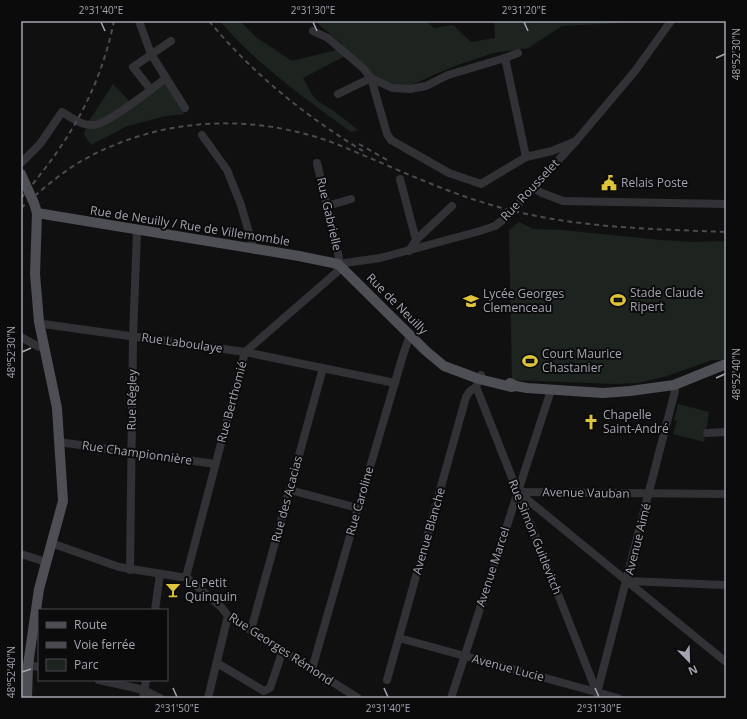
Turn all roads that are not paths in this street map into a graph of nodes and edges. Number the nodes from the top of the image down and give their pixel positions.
1 (139, 21) edge
2 (671, 21) edge
3 (313, 31) dead end
4 (171, 41) dead end
5 (518, 52) dead end
6 (152, 54) junction
7 (505, 58) junction
8 (166, 78) junction
9 (372, 78) junction
10 (150, 90) junction
11 (338, 94) dead end
12 (185, 108) dead end
13 (202, 135) dead end
14 (576, 141) junction
15 (526, 157) junction
16 (21, 163) edge
17 (317, 163) dead end
18 (22, 177) edge
19 (400, 179) dead end
20 (533, 188) junction
21 (351, 199) dead end
22 (726, 204) edge
23 (327, 206) junction
24 (452, 206) dead end
25 (37, 213) junction
26 (137, 231) junction
27 (416, 240) junction
28 (254, 250) junction
29 (409, 251) junction
30 (338, 264) junction
31 (39, 322) junction
32 (410, 335) junction
33 (133, 337) junction
34 (22, 339) edge
35 (44, 347) junction
36 (245, 352) junction
37 (726, 364) edge
38 (323, 368) junction
39 (479, 380) junction
40 (395, 383) junction
41 (674, 385) junction
42 (551, 390) junction
43 (726, 432) edge
44 (707, 433) dead end
45 (59, 442) junction
46 (132, 452) junction
47 (215, 464) junction
48 (290, 490) junction
49 (518, 492) junction
50 (650, 494) junction
51 (726, 494) edge
52 (358, 508) junction
53 (51, 543) junction
54 (21, 554) edge
55 (46, 562) junction
56 (130, 570) junction
57 (160, 574) junction
58 (186, 577) junction
59 (627, 581) junction
60 (726, 585) edge
61 (155, 609) edge
62 (228, 616) junction
63 (251, 630) junction
64 (398, 638) junction
65 (283, 650) junction
66 (464, 657) junction
67 (726, 662) edge
68 (217, 663) junction
69 (28, 665) junction
70 (38, 667) edge
71 (312, 668) junction
72 (387, 680) dead end
73 (101, 681) edge
74 (146, 681) edge
75 (144, 694) edge
76 (598, 695) edge
77 (27, 698) edge
78 (160, 698) edge
79 (208, 698) edge
80 (358, 698) edge
81 (451, 698) edge
82 (618, 698) edge

1 - 6 street
2 - 14 street, Rue Rousselet
3 - 9 street
4 - 6 street
5 - 7 street
6 - 8 street
6 - 10 street
7 - 9 street
7 - 15 street
8 - 10 street
8 - 12 street
9 - 11 street
9 - 15 street
10 - 16 street
13 - 28 street
14 - 15 street
14 - 20 street, Rue Rousselet
17 - 23 street, Rue Gabrielle
18 - 25 main road
19 - 27 street
20 - 22 street
20 - 29 street, Rue Rousselet, bridge
21 - 23 street
23 - 30 street, Rue Gabrielle
24 - 27 street
25 - 26 main road, Rue de Neuilly / Rue de Villemomble
25 - 31 main road
26 - 28 main road, Rue de Neuilly / Rue de Villemomble
26 - 33 street, Rue Régley
27 - 29 street
28 - 30 main road, Rue de Neuilly / Rue de Villemomble
29 - 30 street, Rue Rousselet
30 - 32 main road, Rue de Neuilly
30 - 36 street, Rue Berthomié
31 - 33 street, Rue Laboulaye
31 - 35 main road
32 - 39 main road, Rue de Neuilly
32 - 40 street, Rue Caroline
33 - 36 street, Rue Laboulaye
33 - 46 street, Rue Régley
34 - 35 street
35 - 45 main road
36 - 38 street, Rue Laboulaye
36 - 47 street, Rue Berthomié
37 - 41 main road, Rue de Neuilly
38 - 40 street, Rue Laboulaye
38 - 48 street, Rue des Acacias
39 - 42 main road, Rue de Neuilly
39 - 49 street, Rue Simon Guitlevitch
39 - 64 street, Avenue Blanche
40 - 52 street, Rue Caroline
41 - 42 main road, Rue de Neuilly
41 - 50 street, Avenue Aimé
42 - 49 street, Avenue Marcel
43 - 44 street
45 - 46 street, Rue Championnière
45 - 53 main road
46 - 47 street, Rue Championnière
46 - 56 street, Rue Régley
47 - 58 street, Rue Berthomié
48 - 52 street
48 - 63 street, Rue des Acacias
49 - 50 street, Avenue Vauban
49 - 59 street
49 - 66 street, Avenue Marcel
49 - 76 street, Rue Simon Guitlevitch
50 - 51 street, Avenue Vauban
50 - 59 street, Avenue Aimé
52 - 71 street, Rue Caroline
53 - 55 main road
53 - 56 street
54 - 55 street
55 - 69 main road
56 - 57 street
57 - 58 street
57 - 61 street
58 - 62 street, Rue Georges Rémond
59 - 60 street
59 - 67 street
59 - 76 street, Avenue Aimé
62 - 63 street, Rue Georges Rémond
62 - 68 street
63 - 65 street, Rue Georges Rémond
64 - 66 street, Avenue Lucie
64 - 72 street, Avenue Blanche
65 - 68 street
65 - 71 street, Rue Georges Rémond
66 - 76 street, Avenue Lucie
66 - 81 street, Avenue Marcel
68 - 79 street
69 - 70 street
69 - 77 main road
71 - 80 street, Rue Georges Rémond
73 - 75 street
74 - 75 street
75 - 78 street
76 - 82 street, Avenue Lucie

